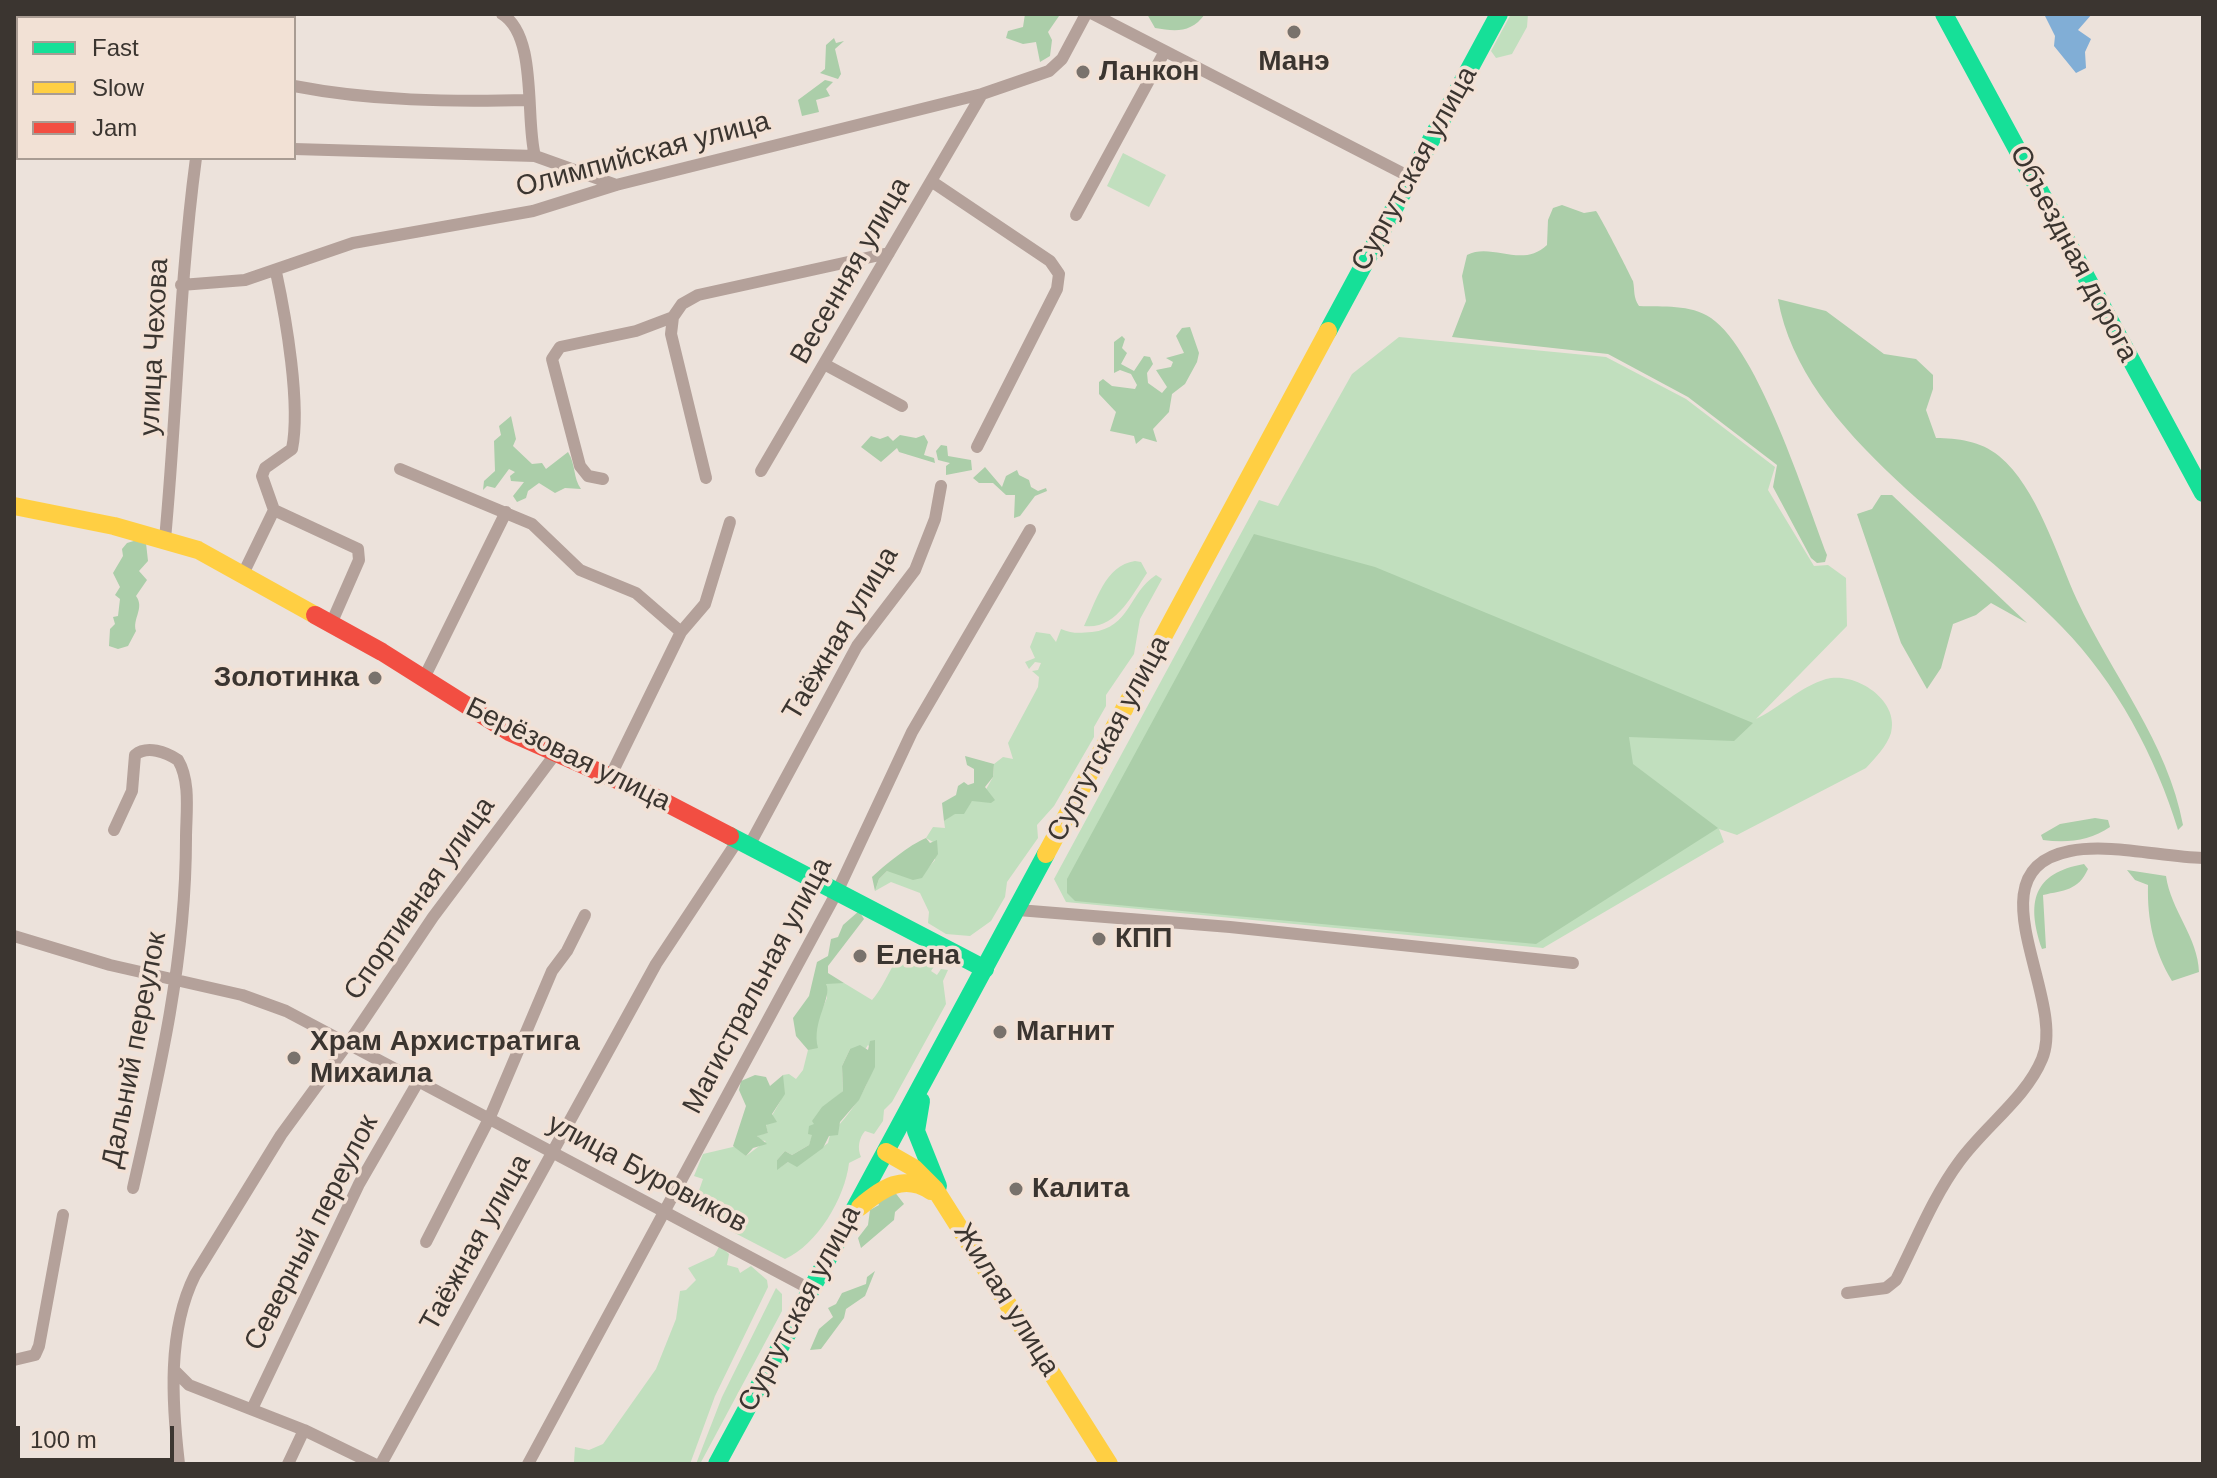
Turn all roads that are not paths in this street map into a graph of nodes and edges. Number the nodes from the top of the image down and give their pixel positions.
1 (502, 14) edge
2 (1086, 14) edge
3 (1093, 14) edge
4 (1499, 14) edge
5 (1944, 14) edge
6 (1165, 51) junction
7 (296, 86) edge
8 (982, 94) junction
9 (529, 100) junction
10 (296, 149) edge
11 (535, 156) junction
12 (196, 160) edge
13 (1410, 177) junction
14 (931, 181) junction
15 (616, 185) junction
16 (1076, 215) dead end
17 (889, 253) junction
18 (276, 272) junction
19 (181, 285) junction
20 (673, 317) junction
21 (824, 364) junction
22 (902, 406) dead end
23 (977, 447) dead end
24 (400, 469) dead end
25 (761, 471) dead end
26 (706, 478) dead end
27 (603, 479) dead end
28 (941, 486) dead end
29 (2203, 493) edge
30 (14, 506) edge
31 (274, 510) junction
32 (506, 512) junction
33 (730, 522) dead end
34 (1030, 530) dead end
35 (165, 539) junction
36 (243, 574) junction
37 (331, 624) junction
38 (681, 632) junction
39 (424, 678) junction
40 (556, 753) junction
41 (610, 777) junction
42 (114, 830) dead end
43 (744, 843) junction
44 (2203, 858) edge
45 (838, 890) junction
46 (1018, 910) junction
47 (585, 915) dead end
48 (14, 936) edge
49 (1573, 963) dead end
50 (985, 969) junction
51 (178, 980) junction
52 (349, 1042) junction
53 (926, 1079) junction
54 (419, 1080) junction
55 (490, 1117) junction
56 (554, 1151) junction
57 (886, 1152) junction
58 (133, 1188) dead end
59 (945, 1204) junction
60 (665, 1211) junction
61 (63, 1215) dead end
62 (850, 1216) junction
63 (426, 1242) dead end
64 (810, 1289) junction
65 (1847, 1293) dead end
66 (14, 1360) edge
67 (175, 1371) junction
68 (252, 1409) junction
69 (304, 1430) junction
70 (179, 1464) edge
71 (288, 1464) edge
72 (374, 1464) edge
73 (381, 1464) edge
74 (528, 1464) edge
75 (717, 1464) edge
76 (1109, 1464) edge

1 - 9 street
2 - 8 street, Олимпийская улица
3 - 6 street
4 - 13 main road, Сургутская улица
5 - 29 main road, Объездная дорога
6 - 13 street
6 - 16 street
7 - 9 street
8 - 14 street, Весенняя улица
8 - 15 street, Олимпийская улица
9 - 11 street
10 - 11 street
11 - 15 street
12 - 19 street, улица Чехова
13 - 46 main road, Сургутская улица
14 - 17 street, Весенняя улица
14 - 23 street
15 - 18 street, Олимпийская улица
17 - 20 street
17 - 21 street, Весенняя улица
18 - 19 street, Олимпийская улица
18 - 31 street
19 - 35 street, улица Чехова
20 - 26 street
20 - 27 street
21 - 22 street
21 - 25 street, Весенняя улица
24 - 32 street
28 - 43 street, Таёжная улица
30 - 35 main road, Берёзовая улица
31 - 36 street
31 - 37 street
32 - 38 street
32 - 39 street
33 - 38 street
34 - 45 street, Магистральная улица
35 - 36 main road, Берёзовая улица
36 - 37 main road, Берёзовая улица
37 - 39 main road, Берёзовая улица
38 - 41 street
39 - 40 main road, Берёзовая улица
40 - 41 main road, Берёзовая улица
40 - 52 street, Спортивная улица
41 - 43 main road, Берёзовая улица
42 - 51 street, Дальний переулок
43 - 45 main road, Берёзовая улица
43 - 56 street, Таёжная улица
44 - 65 street
45 - 50 main road, Берёзовая улица
45 - 60 street, Магистральная улица
46 - 49 street
46 - 50 main road, Сургутская улица
47 - 55 street
48 - 51 street, улица Буровиков
50 - 53 main road, Сургутская улица
51 - 52 street, улица Буровиков
51 - 58 street, Дальний переулок
52 - 54 street, улица Буровиков
52 - 67 street, Спортивная улица
53 - 57 main road, Сургутская улица
53 - 59 main road
54 - 55 street, улица Буровиков
54 - 68 street, Северный переулок
55 - 56 street, улица Буровиков
55 - 63 street
56 - 60 street, улица Буровиков
56 - 73 street, Таёжная улица
57 - 59 main road, Жилая улица
57 - 62 main road, Сургутская улица
59 - 62 main road
59 - 76 main road, Жилая улица
60 - 64 street, улица Буровиков
60 - 74 street, Магистральная улица
61 - 66 street
62 - 64 main road, Сургутская улица
64 - 75 main road, Сургутская улица
67 - 68 street
67 - 70 street, Спортивная улица
68 - 69 street
69 - 71 street
69 - 72 street

